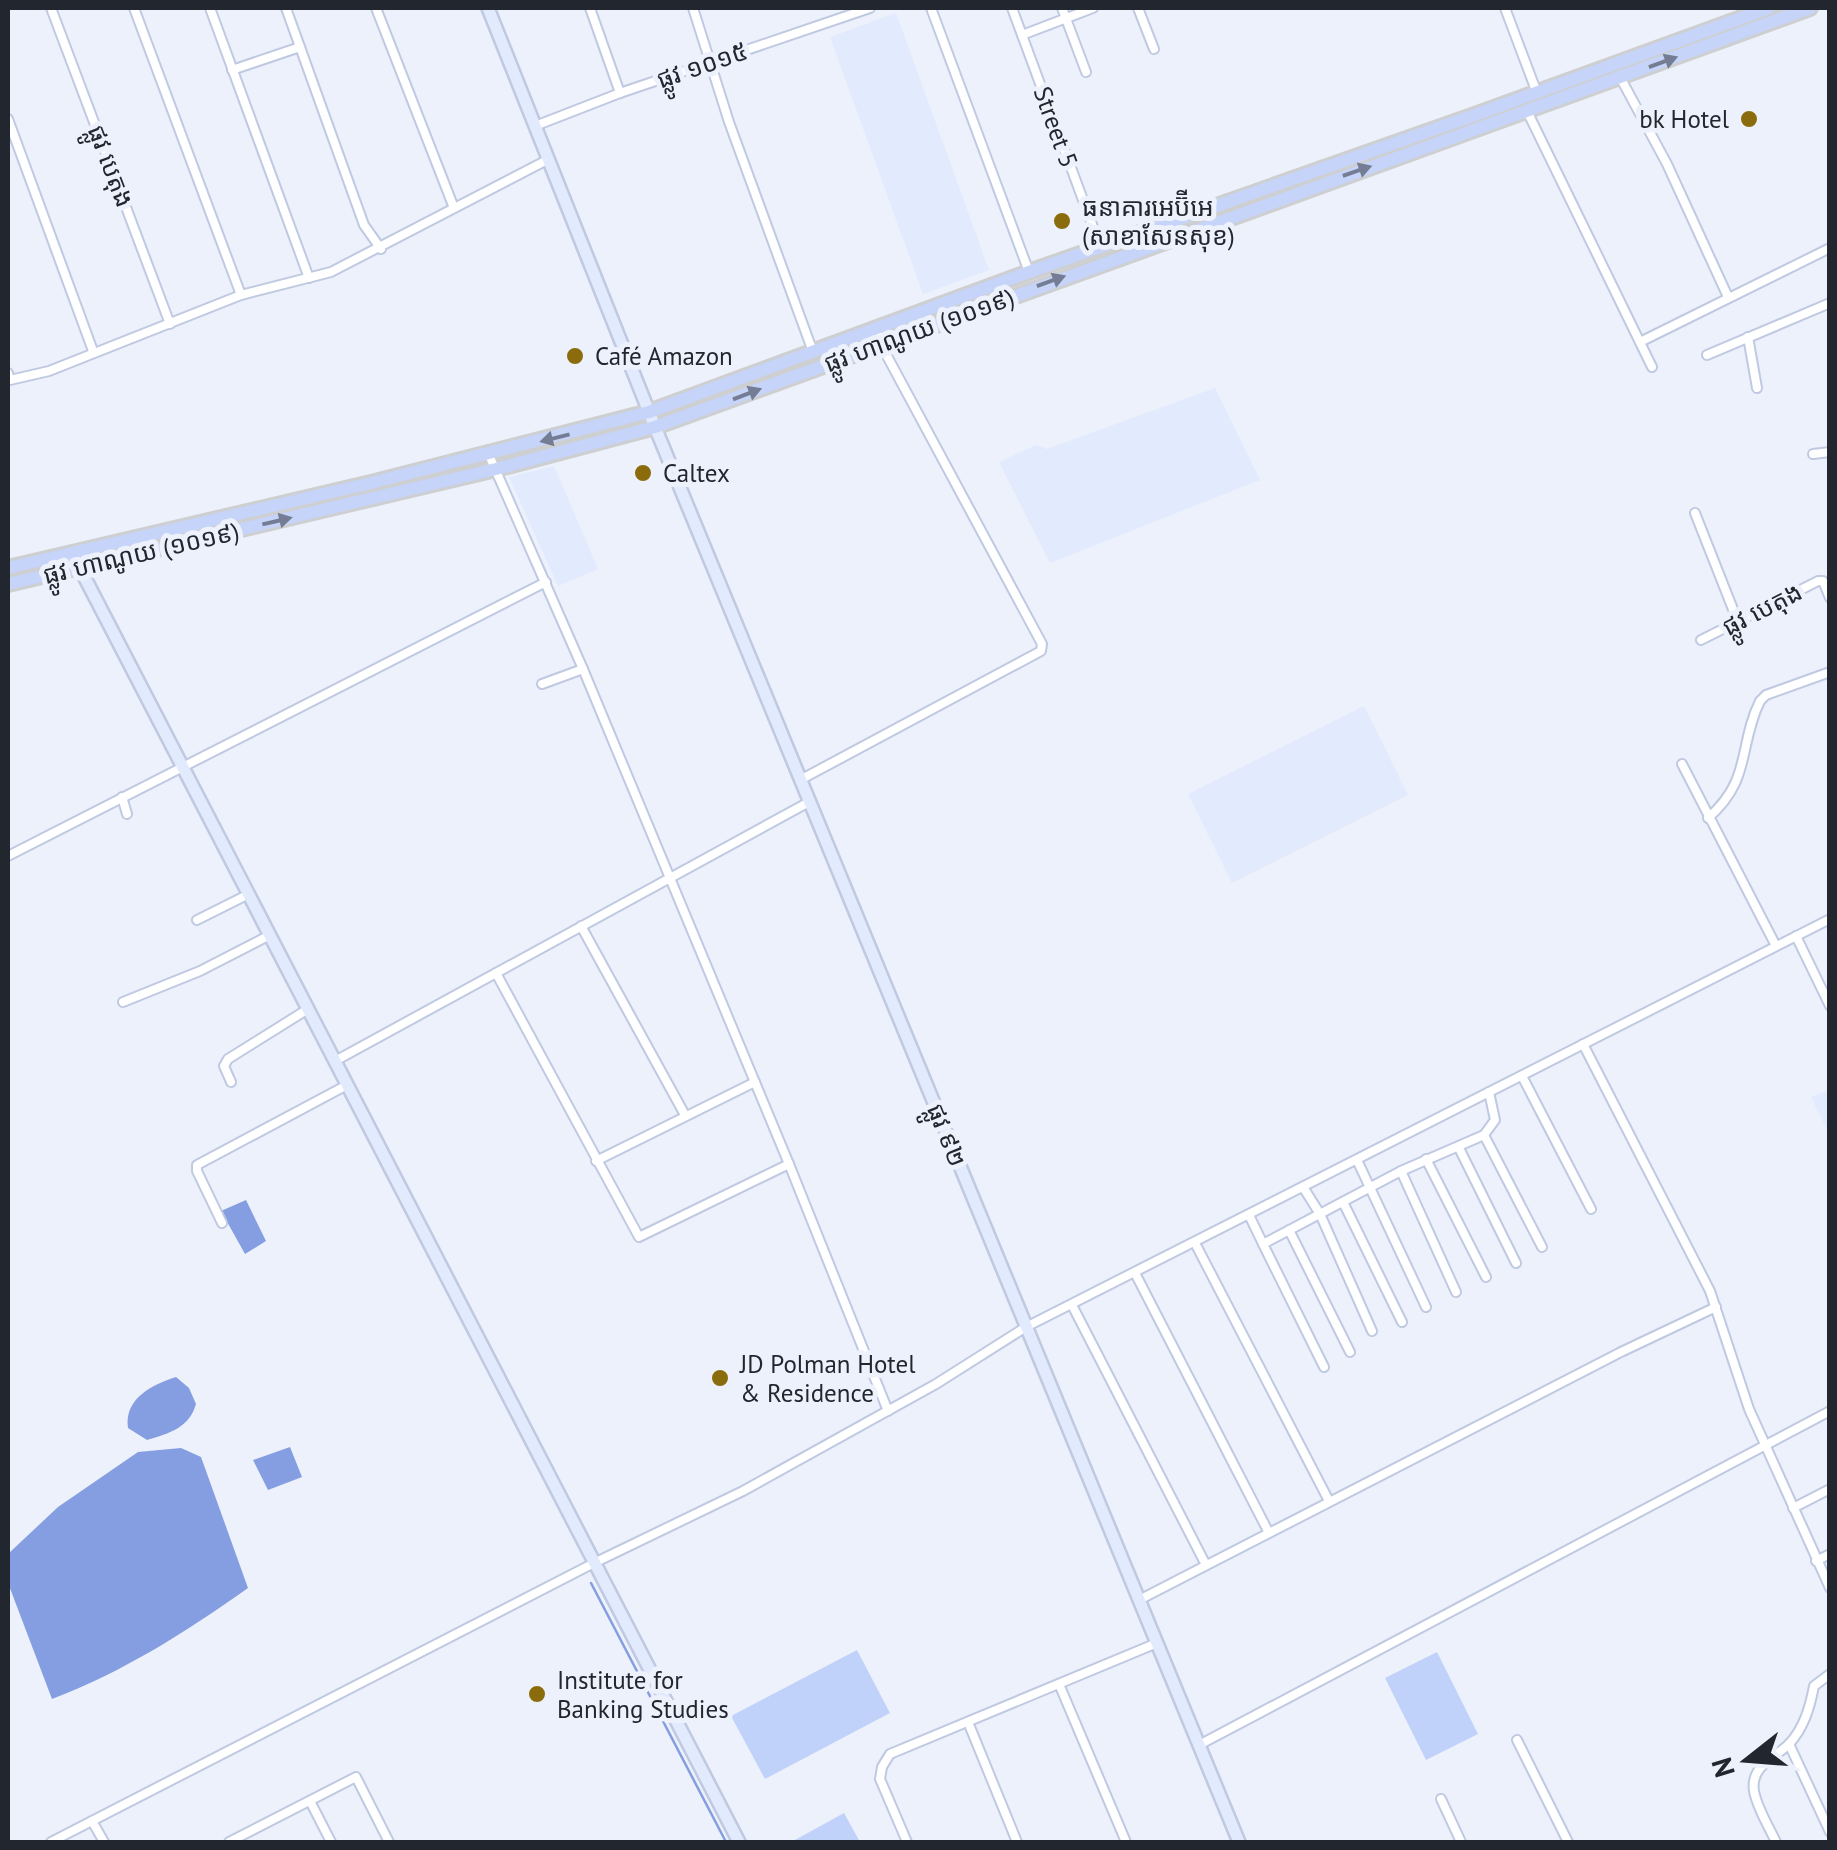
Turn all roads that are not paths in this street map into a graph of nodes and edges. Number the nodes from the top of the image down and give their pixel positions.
1 (51, 8) edge
2 (134, 8) edge
3 (210, 8) edge
4 (286, 8) edge
5 (376, 8) edge
6 (488, 8) edge
7 (590, 8) edge
8 (693, 8) edge
9 (870, 8) edge
10 (931, 8) edge
11 (1012, 8) edge
12 (1062, 8) edge
13 (1093, 8) edge
14 (1138, 8) edge
15 (1505, 8) edge
16 (1769, 8) edge
17 (1810, 8) edge
18 (1066, 18) junction
19 (1022, 35) junction
20 (300, 47) junction
21 (1154, 49) dead end
22 (711, 63) junction
23 (232, 70) junction
24 (1618, 71) junction
25 (1086, 72) dead end
26 (620, 93) junction
27 (1537, 93) junction
28 (1527, 112) junction
29 (8, 119) edge
30 (535, 126) junction
31 (549, 159) junction
32 (454, 208) junction
33 (1100, 246) junction
34 (1830, 248) edge
35 (381, 249) junction
36 (1029, 272) junction
37 (309, 278) junction
38 (241, 295) junction
39 (1728, 298) junction
40 (1828, 306) edge
41 (170, 324) junction
42 (876, 329) junction
43 (1748, 337) junction
44 (1640, 342) junction
45 (882, 344) junction
46 (93, 351) junction
47 (813, 352) junction
48 (1707, 355) dead end
49 (1652, 366) dead end
50 (8, 373) edge
51 (1757, 388) dead end
52 (649, 412) junction
53 (655, 428) junction
54 (1830, 452) edge
55 (489, 454) junction
56 (1813, 454) dead end
57 (496, 469) junction
58 (1695, 512) dead end
59 (72, 553) junction
60 (79, 567) junction
61 (8, 568) edge
62 (546, 582) junction
63 (8, 584) edge
64 (1830, 598) edge
65 (1738, 622) junction
66 (1702, 640) dead end
67 (582, 668) junction
68 (1830, 672) edge
69 (542, 684) dead end
70 (1682, 764) dead end
71 (183, 768) junction
72 (800, 780) junction
73 (122, 797) junction
74 (809, 802) junction
75 (127, 814) dead end
76 (1708, 818) junction
77 (8, 856) edge
78 (668, 878) junction
79 (248, 894) junction
80 (1830, 918) edge
81 (197, 920) dead end
82 (580, 926) junction
83 (270, 936) junction
84 (1796, 936) junction
85 (1776, 946) junction
86 (496, 973) junction
87 (123, 1002) dead end
88 (1830, 1006) edge
89 (308, 1009) junction
90 (1583, 1044) junction
91 (335, 1061) junction
92 (1522, 1076) junction
93 (231, 1082) dead end
94 (755, 1082) junction
95 (347, 1085) junction
96 (1489, 1092) junction
97 (686, 1115) junction
98 (1484, 1136) junction
99 (1459, 1148) junction
100 (1426, 1159) junction
101 (1357, 1160) junction
102 (596, 1161) junction
103 (789, 1164) junction
104 (1401, 1172) junction
105 (1371, 1187) junction
106 (1303, 1188) junction
107 (1342, 1202) junction
108 (1591, 1209) dead end
109 (1320, 1214) junction
110 (1249, 1215) junction
111 (222, 1223) dead end
112 (1289, 1230) junction
113 (1195, 1243) junction
114 (1263, 1244) junction
115 (1542, 1247) dead end
116 (1516, 1263) dead end
117 (1135, 1273) junction
118 (1486, 1277) dead end
119 (1456, 1292) dead end
120 (1072, 1305) junction
121 (1426, 1306) dead end
122 (1716, 1307) junction
123 (1402, 1322) dead end
124 (1026, 1327) junction
125 (1372, 1331) dead end
126 (1350, 1352) dead end
127 (1324, 1367) dead end
128 (888, 1411) junction
129 (1830, 1411) edge
130 (1765, 1445) junction
131 (1830, 1489) edge
132 (1330, 1501) junction
133 (1793, 1508) junction
134 (1269, 1533) junction
135 (1830, 1554) edge
136 (1816, 1561) junction
137 (594, 1563) junction
138 (1206, 1566) junction
139 (1830, 1588) edge
140 (1139, 1600) junction
141 (1157, 1643) junction
142 (1830, 1674) edge
143 (1059, 1684) junction
144 (968, 1722) junction
145 (1517, 1740) dead end
146 (1789, 1744) junction
147 (1199, 1745) junction
148 (1441, 1799) dead end
149 (310, 1801) junction
150 (92, 1821) junction
151 (254, 1830) junction
152 (1830, 1832) edge
153 (54, 1842) edge
154 (104, 1842) edge
155 (229, 1842) edge
156 (261, 1842) edge
157 (331, 1842) edge
158 (390, 1842) edge
159 (739, 1842) edge
160 (908, 1842) edge
161 (1017, 1842) edge
162 (1126, 1842) edge
163 (1239, 1842) edge
164 (1460, 1842) edge
165 (1568, 1842) edge
166 (1776, 1842) edge

1 - 41 street, ផ្លូវ បេតុង
2 - 38 street
3 - 23 street
4 - 20 street
5 - 32 street
6 - 30 main road, ផ្លូវ ៩២
7 - 26 street
8 - 22 street
9 - 22 street, ផ្លូវ ១០១៥
10 - 36 street
11 - 19 street, Street 5
12 - 18 street
13 - 18 street
14 - 21 street
15 - 27 street
16 - 24 main road, ផ្លូវ ហាណូយ (១០១៩)
24 -> 17 main road, ផ្លូវ ហាណូយ (១០១៩)
18 - 19 street
18 - 25 street
19 - 33 street, Street 5
20 - 23 street
20 - 35 street
22 - 26 street, ផ្លូវ ១០១៥
22 - 47 street
23 - 37 street
24 - 27 main road, ផ្លូវ ហាណូយ (១០១៩)
24 - 28 main road, ផ្លូវ ហាណូយ (១០១៩)
24 - 39 street
26 - 30 street, ផ្លូវ ១០១៥
27 - 33 main road, ផ្លូវ ហាណូយ (១០១៩)
28 - 44 street
45 -> 28 main road, ផ្លូវ ហាណូយ (១០១៩)
29 - 46 street
30 - 31 main road, ផ្លូវ ៩២
31 - 32 street
31 - 52 main road, ផ្លូវ ៩២
32 - 35 street
33 - 36 main road, ផ្លូវ ហាណូយ (១០១៩)
34 - 39 street
35 - 37 street
36 - 42 main road, ផ្លូវ ហាណូយ (១០១៩)
37 - 38 street
38 - 41 street
39 - 44 street
40 - 43 street
41 - 46 street
42 - 45 street
42 - 47 main road, ផ្លូវ ហាណូយ (១០១៩)
43 - 48 street
43 - 51 street
44 - 49 street
53 -> 45 main road, ផ្លូវ ហាណូយ (១០១៩)
45 - 72 street
46 - 50 street
47 - 52 main road, ផ្លូវ ហាណូយ (១០១៩)
52 - 53 main road, ផ្លូវ ៩២
52 -> 55 main road, ផ្លូវ ហាណូយ (១០១៩)
53 - 57 main road, ផ្លូវ ហាណូយ (១០១៩)
53 - 72 main road, ផ្លូវ ៩២
54 - 56 street
55 - 57 street
55 - 59 main road, ផ្លូវ ហាណូយ (១០១៩)
60 -> 57 main road, ផ្លូវ ហាណូយ (១០១៩)
57 - 62 street
58 - 65 street
59 - 60 main road
59 - 61 main road, ផ្លូវ ហាណូយ (១០១៩)
60 - 63 main road, ផ្លូវ ហាណូយ (១០១៩)
60 - 71 main road
62 - 67 street
62 - 71 street
64 - 65 street, ផ្លូវ បេតុង
65 - 66 street, ផ្លូវ បេតុង
67 - 69 street
67 - 78 street
68 - 76 street
70 - 76 street
71 - 73 street
71 - 79 main road
72 - 74 main road, ផ្លូវ ៩២
73 - 75 street
73 - 77 street
74 - 78 street
74 - 124 main road, ផ្លូវ ៩២
76 - 85 street
78 - 82 street
78 - 94 street
79 - 81 street
79 - 83 main road
80 - 84 street
82 - 86 street
82 - 97 street
83 - 87 street
83 - 89 main road
84 - 85 street
84 - 88 street
85 - 90 street
86 - 91 street
86 - 102 street
89 - 91 main road
89 - 93 street
90 - 92 street
90 - 122 street
91 - 95 main road
92 - 96 street
92 - 108 street
94 - 97 street
94 - 103 street
95 - 111 street
95 - 137 main road
96 - 98 street
96 - 101 street
97 - 102 street
98 - 99 street
98 - 115 street
99 - 100 street
99 - 116 street
100 - 104 street
100 - 118 street
101 - 105 street
101 - 106 street
102 - 103 street
103 - 128 street
104 - 105 street
104 - 119 street
105 - 107 street
105 - 121 street
106 - 109 street
106 - 110 street
107 - 109 street
107 - 123 street
109 - 112 street
109 - 125 street
110 - 113 street
110 - 114 street
112 - 114 street
112 - 126 street
113 - 117 street
113 - 132 street
114 - 127 street
117 - 120 street
117 - 134 street
120 - 124 street
120 - 138 street
122 - 130 street
122 - 132 street
124 - 128 street
124 - 140 main road, ផ្លូវ ៩២
128 - 137 street
129 - 130 street
130 - 133 street
130 - 147 street
131 - 133 street
132 - 134 street
133 - 136 street
134 - 138 street
135 - 136 street
136 - 139 street
137 - 150 street
137 - 159 main road
138 - 140 street
140 - 141 main road, ផ្លូវ ៩២
141 - 143 street
141 - 147 main road, ផ្លូវ ៩២
142 - 146 street
143 - 144 street
143 - 162 street
144 - 160 street
144 - 161 street
145 - 165 street
146 - 152 street
146 - 166 street
147 - 163 main road, ផ្លូវ ៩២
148 - 164 street
149 - 151 street
149 - 157 street
149 - 158 street
150 - 153 street
150 - 154 street
151 - 155 street
151 - 156 street

